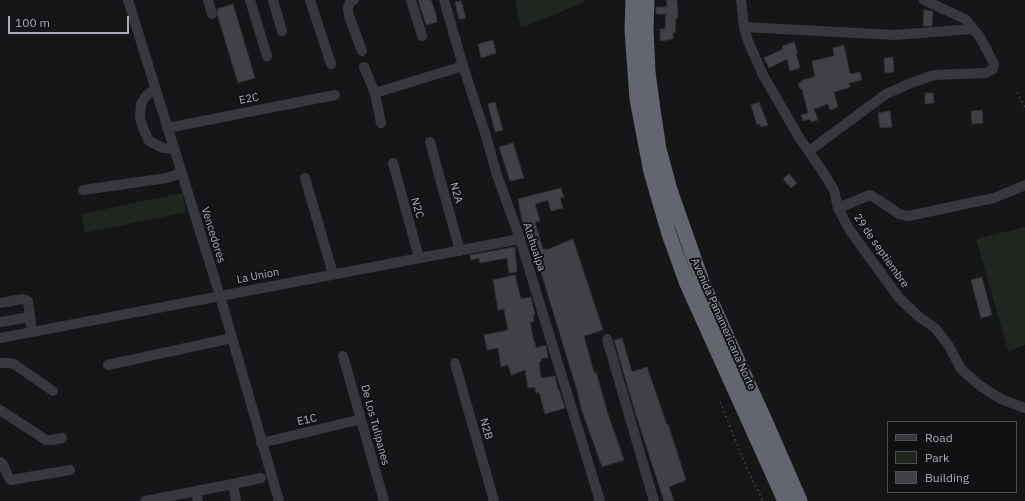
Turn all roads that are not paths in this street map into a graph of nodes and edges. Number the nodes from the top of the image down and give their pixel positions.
1 (128, 0) edge
2 (208, 0) edge
3 (250, 0) edge
4 (273, 0) edge
5 (310, 0) edge
6 (354, 0) edge
7 (411, 0) edge
8 (444, 0) edge
9 (633, 0) edge
10 (647, 0) edge
11 (741, 0) edge
12 (924, 0) edge
13 (212, 14) dead end
14 (744, 27) junction
15 (972, 29) junction
16 (282, 31) dead end
17 (422, 36) dead end
18 (362, 51) dead end
19 (267, 56) dead end
20 (331, 64) dead end
21 (463, 66) junction
22 (364, 67) dead end
23 (155, 89) junction
24 (375, 92) junction
25 (335, 95) dead end
26 (381, 123) dead end
27 (167, 128) junction
28 (430, 142) dead end
29 (174, 149) junction
30 (809, 152) junction
31 (393, 164) dead end
32 (181, 173) junction
33 (305, 178) dead end
34 (1025, 185) edge
35 (83, 190) dead end
36 (838, 208) junction
37 (520, 239) junction
38 (460, 251) junction
39 (419, 258) junction
40 (333, 274) junction
41 (220, 296) junction
42 (0, 303) edge
43 (30, 317) junction
44 (0, 322) edge
45 (32, 332) junction
46 (0, 338) edge
47 (232, 338) junction
48 (607, 339) dead end
49 (343, 356) dead end
50 (0, 363) edge
51 (455, 363) dead end
52 (108, 365) dead end
53 (53, 391) dead end
54 (1025, 408) edge
55 (0, 410) edge
56 (358, 420) dead end
57 (62, 438) dead end
58 (261, 443) junction
59 (0, 462) edge
60 (70, 470) dead end
61 (261, 478) dead end
62 (233, 484) junction
63 (196, 490) junction
64 (157, 500) edge
65 (145, 501) edge
66 (198, 501) edge
67 (236, 501) edge
68 (279, 501) edge
69 (384, 501) edge
70 (494, 501) edge
71 (600, 501) edge
72 (654, 501) edge
73 (785, 501) edge
74 (800, 501) edge

1 - 23 street, Vencedores
2 - 13 street
3 - 19 street
4 - 16 street
5 - 20 street
6 - 18 street
7 - 17 street
8 - 21 street, Atahualpa
9 - 73 highway, Avenida Panamericana Norte
10 - 74 highway, Avenida Panamericana Norte
11 - 14 street, 29 de septiembre
12 - 15 street
14 - 15 street
14 - 30 street, 29 de septiembre
15 - 30 street
21 - 24 street
21 - 37 street, Atahualpa
22 - 24 street
23 - 27 street, Vencedores
23 - 29 street
24 - 26 street
25 - 27 street, E2C
27 - 29 street, Vencedores
28 - 38 street, N2A
29 - 32 street, Vencedores
30 - 36 street, 29 de septiembre
31 - 39 street, N2C
32 - 35 street
32 - 41 street, Vencedores
33 - 40 street
34 - 36 street
36 - 54 street, 29 de septiembre
37 - 38 street, La Union
37 - 71 street, Atahualpa
38 - 39 street, La Union
39 - 40 street, La Union
40 - 41 street, La Union
41 - 45 street, La Union
41 - 47 street, Vencedores
42 - 43 street
43 - 44 street
43 - 45 street
45 - 46 street, La Union
47 - 52 street
47 - 58 street, Vencedores
48 - 72 street
49 - 69 street, De Los Tulipanes
50 - 53 street
51 - 70 street, N2B
55 - 57 street
56 - 58 street, E1C
58 - 68 street, Vencedores
59 - 60 street
61 - 62 street
62 - 63 street
62 - 67 street
63 - 64 street
63 - 66 street
64 - 65 street

